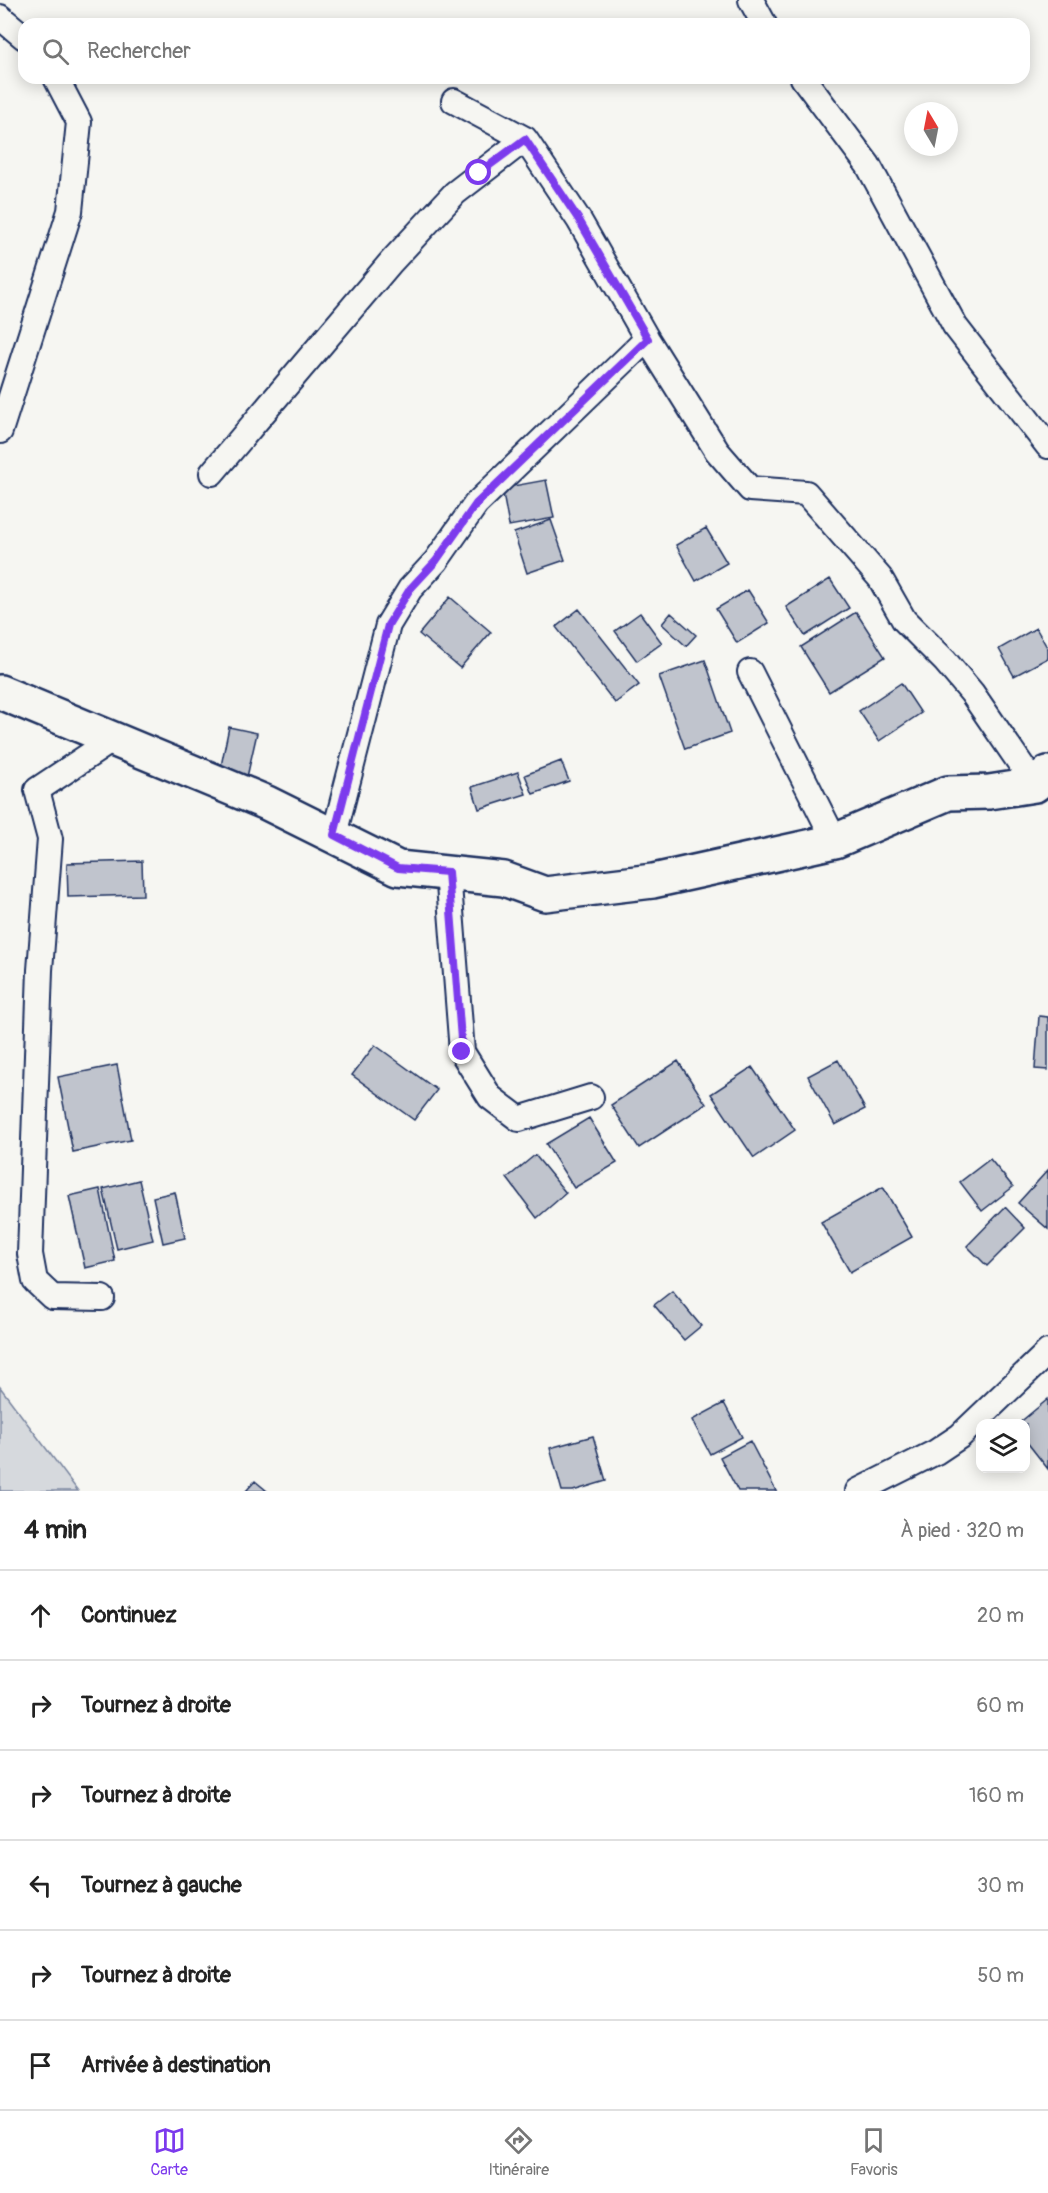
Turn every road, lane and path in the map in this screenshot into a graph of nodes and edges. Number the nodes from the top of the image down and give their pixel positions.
1 (751, 0) edge
2 (0, 17) edge
3 (761, 18) edge
4 (18, 32) edge
5 (59, 84) edge
6 (807, 84) edge
7 (454, 101) dead end
8 (525, 139) junction
9 (648, 339) junction
10 (0, 431) edge
11 (1048, 446) edge
12 (212, 473) dead end
13 (750, 672) dead end
14 (0, 692) edge
15 (112, 740) junction
16 (1042, 779) edge
17 (334, 835) junction
18 (835, 841) junction
19 (448, 872) junction
20 (591, 1097) dead end
21 (102, 1298) dead end
22 (1048, 1352) edge
23 (858, 1491) edge

1 - 3 street
2 - 4 street
5 - 10 street
6 - 11 street
7 - 8 street
8 - 9 street
8 - 12 street
9 - 16 street
9 - 17 street
13 - 18 street
14 - 15 street
15 - 17 street
15 - 21 street
16 - 18 street
17 - 19 street
18 - 19 street
19 - 20 street
22 - 23 street

